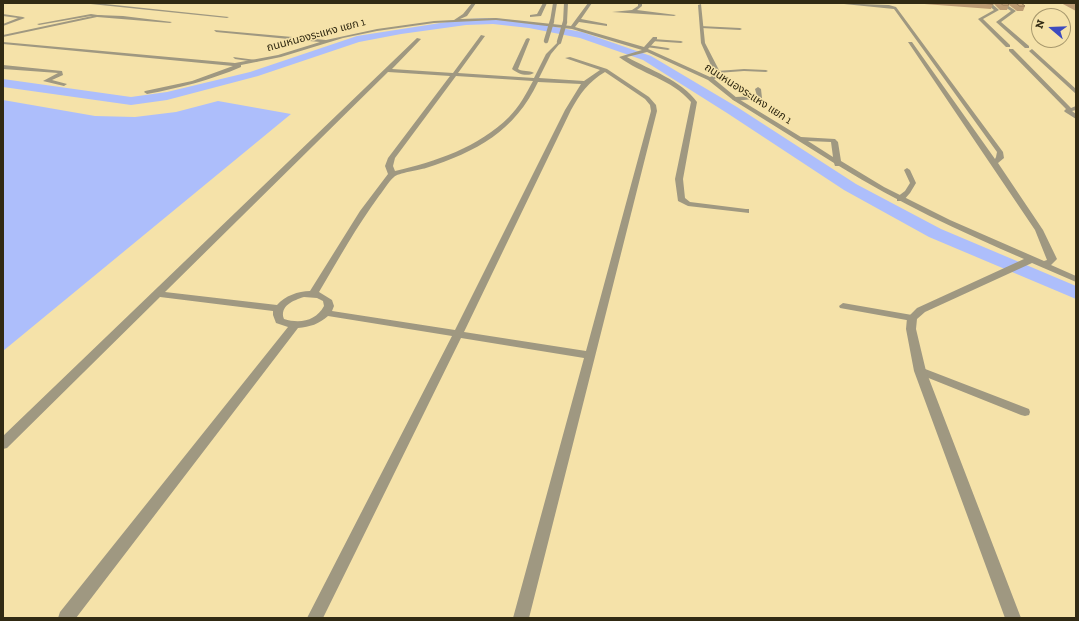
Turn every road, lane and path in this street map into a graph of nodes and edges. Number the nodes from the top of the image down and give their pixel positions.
1 (83, 3) edge
2 (474, 3) edge
3 (545, 3) edge
4 (554, 3) edge
5 (566, 3) edge
6 (590, 3) edge
7 (640, 3) edge
8 (836, 3) edge
9 (988, 3) edge
10 (1001, 3) edge
11 (700, 4) dead end
12 (468, 11) junction
13 (633, 11) junction
14 (614, 12) dead end
15 (475, 13) dead end
16 (990, 14) junction
17 (3, 15) edge
18 (482, 15) dead end
19 (674, 15) dead end
20 (102, 16) junction
21 (532, 16) dead end
22 (1005, 16) junction
23 (227, 17) dead end
24 (496, 19) junction
25 (456, 20) junction
26 (578, 20) junction
27 (170, 22) dead end
28 (39, 24) dead end
29 (3, 25) edge
30 (605, 25) dead end
31 (701, 27) junction
32 (572, 28) junction
33 (740, 29) dead end
34 (216, 31) dead end
35 (3, 36) edge
36 (483, 36) dead end
37 (419, 39) dead end
38 (528, 39) dead end
39 (654, 39) joint
40 (328, 41) junction
41 (681, 42) dead end
42 (3, 43) edge
43 (910, 43) dead end
44 (1027, 47) junction
45 (647, 48) junction
46 (1009, 48) junction
47 (668, 49) dead end
48 (551, 50) junction
49 (1032, 51) junction
50 (235, 58) dead end
51 (568, 58) dead end
52 (256, 61) junction
53 (245, 64) junction
54 (3, 67) edge
55 (388, 70) junction
56 (605, 70) junction
57 (766, 71) dead end
58 (717, 72) junction
59 (454, 75) junction
60 (538, 77) junction
61 (710, 79) junction
62 (584, 83) junction
63 (64, 84) dead end
64 (758, 89) dead end
65 (147, 92) dead end
66 (1076, 92) edge
67 (735, 99) junction
68 (1076, 108) edge
69 (1069, 109) junction
70 (1076, 117) edge
71 (800, 139) junction
72 (994, 163) junction
73 (838, 164) junction
74 (907, 170) dead end
75 (392, 174) junction
76 (900, 200) junction
77 (746, 211) dead end
78 (1030, 260) junction
79 (1042, 265) junction
80 (1076, 279) edge
81 (158, 294) junction
82 (313, 294) junction
83 (843, 306) dead end
84 (278, 308) junction
85 (326, 313) junction
86 (912, 318) junction
87 (294, 326) junction
88 (458, 334) junction
89 (590, 355) junction
90 (920, 371) junction
91 (1024, 412) dead end
92 (3, 444) edge
93 (66, 618) edge
94 (315, 618) edge
95 (520, 618) edge
96 (1013, 618) edge

1 - 23 street
2 - 12 street
3 - 21 street
4 - 48 street, bridge
5 - 48 street, bridge
6 - 26 street
7 - 13 street
8 - 72 street
9 - 16 street
10 - 22 street
11 - 31 street
12 - 15 street
12 - 25 street
13 - 14 street
13 - 19 street
16 - 22 street
16 - 46 street
17 - 29 lane
18 - 24 street
20 - 27 street
20 - 28 lane
20 - 35 street
22 - 44 street
24 - 25 street, ถนนหนองระแหง แยก 1
24 - 32 street, ถนนหนองระแหง แยก 1
25 - 40 street, ถนนหนองระแหง แยก 1
26 - 30 street
26 - 32 street
31 - 33 lane
31 - 58 street
32 - 45 street, ถนนหนองระแหง แยก 1
34 - 40 street
36 - 59 street
37 - 55 street
38 - 60 street
39 - 41 lane
39 - 45 street
40 - 52 street, ถนนหนองระแหง แยก 1
42 - 53 street, ถนนหนองระแหง แยก 1
43 - 72 street
44 - 46 street
44 - 49 street
45 - 47 lane
45 - 61 street, ถนนหนองระแหง แยก 1
45 - 77 street
46 - 49 street
46 - 69 street
48 - 60 street
49 - 66 street
50 - 52 lane
51 - 56 street
52 - 53 street, ถนนหนองระแหง แยก 1
53 - 65 street
54 - 63 street
55 - 59 street
55 - 81 street
56 - 62 street
56 - 89 street
57 - 58 lane
58 - 61 street
59 - 60 street
59 - 75 street
60 - 62 street
60 - 75 street
61 - 67 street, ถนนหนองระแหง แยก 1
62 - 88 street
64 - 67 lane
67 - 71 street, ถนนหนองระแหง แยก 1
68 - 69 street
69 - 70 street
71 - 73 street, ถนนหนองระแหง แยก 1
71 - 73 street
72 - 79 street
73 - 76 street, ถนนหนองระแหง แยก 1
74 - 76 lane
75 - 82 street
76 - 78 street, ถนนหนองระแหง แยก 1
78 - 79 street, ถนนหนองระแหง แยก 1
78 - 86 street
79 - 80 street, ถนนหนองระแหง แยก 1
81 - 84 street
81 - 92 street
82 - 84 street
82 - 85 street
83 - 86 lane
84 - 87 street
85 - 87 street
85 - 88 street
86 - 90 street
87 - 93 street
88 - 89 street
88 - 94 street
89 - 95 street
90 - 91 lane
90 - 96 street

